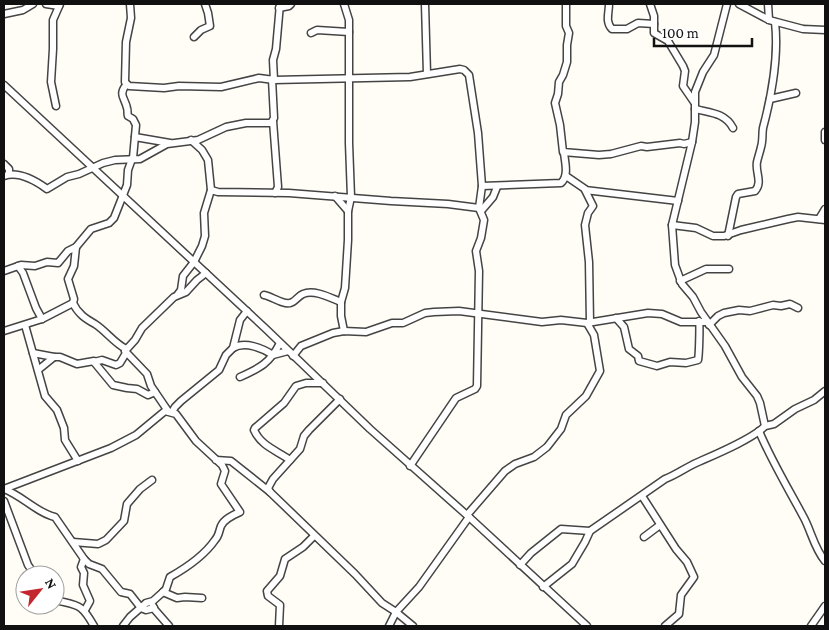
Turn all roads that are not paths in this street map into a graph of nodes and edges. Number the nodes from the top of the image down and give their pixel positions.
1 (33, 4) edge
2 (46, 4) edge
3 (130, 4) edge
4 (205, 4) edge
5 (291, 4) edge
6 (344, 4) edge
7 (426, 4) edge
8 (566, 4) edge
9 (610, 4) edge
10 (650, 4) edge
11 (726, 4) edge
12 (739, 4) edge
13 (768, 4) edge
14 (59, 5) edge
15 (279, 6) edge
16 (4, 14) edge
17 (772, 21) junction
18 (654, 24) junction
19 (825, 30) edge
20 (311, 32) dead end
21 (348, 32) junction
22 (194, 37) dead end
23 (427, 74) junction
24 (272, 78) junction
25 (350, 78) junction
26 (4, 85) edge
27 (126, 85) junction
28 (796, 93) dead end
29 (770, 99) junction
30 (56, 106) dead end
31 (694, 106) junction
32 (273, 121) junction
33 (733, 128) dead end
34 (825, 132) edge
35 (134, 137) junction
36 (190, 140) junction
37 (825, 140) edge
38 (692, 142) junction
39 (170, 143) junction
40 (564, 153) junction
41 (132, 159) junction
42 (4, 164) edge
43 (93, 168) junction
44 (7, 175) edge
45 (566, 176) junction
46 (482, 186) junction
47 (497, 186) junction
48 (585, 189) junction
49 (211, 190) junction
50 (277, 190) junction
51 (123, 196) junction
52 (334, 196) junction
53 (351, 198) junction
54 (678, 201) junction
55 (825, 209) edge
56 (480, 210) junction
57 (348, 211) junction
58 (822, 220) edge
59 (672, 225) junction
60 (728, 236) junction
61 (76, 247) junction
62 (194, 262) junction
63 (18, 266) junction
64 (729, 269) dead end
65 (4, 271) edge
66 (206, 274) junction
67 (680, 281) junction
68 (178, 294) junction
69 (264, 294) dead end
70 (341, 302) junction
71 (73, 303) junction
72 (798, 308) dead end
73 (247, 311) junction
74 (478, 313) junction
75 (616, 318) junction
76 (42, 319) junction
77 (699, 321) junction
78 (598, 322) junction
79 (589, 323) junction
80 (708, 323) junction
81 (25, 325) junction
82 (344, 330) junction
83 (4, 331) edge
84 (594, 335) junction
85 (280, 343) junction
86 (233, 348) junction
87 (126, 351) junction
88 (33, 353) junction
89 (290, 353) junction
90 (273, 355) junction
91 (54, 357) junction
92 (94, 361) junction
93 (116, 365) junction
94 (38, 370) junction
95 (240, 377) dead end
96 (108, 380) junction
97 (323, 384) junction
98 (825, 390) edge
99 (155, 392) junction
100 (340, 399) junction
101 (170, 412) junction
102 (765, 426) junction
103 (759, 431) junction
104 (216, 460) junction
105 (290, 460) junction
106 (78, 461) junction
107 (410, 466) junction
108 (152, 480) dead end
109 (4, 489) edge
110 (270, 492) junction
111 (642, 496) junction
112 (4, 501) edge
113 (468, 516) junction
114 (660, 525) junction
115 (590, 531) junction
116 (314, 536) junction
117 (644, 537) dead end
118 (73, 542) junction
119 (84, 559) junction
120 (825, 561) edge
121 (28, 565) edge
122 (520, 565) junction
123 (543, 587) junction
124 (163, 592) junction
125 (202, 598) dead end
126 (65, 602) edge
127 (153, 604) junction
128 (825, 606) edge
129 (141, 608) junction
130 (85, 610) junction
131 (396, 612) junction
132 (94, 626) edge
133 (123, 626) edge
134 (168, 626) edge
135 (279, 626) edge
136 (388, 626) edge
137 (413, 626) edge
138 (587, 626) edge
139 (665, 626) edge
140 (811, 626) edge

1 - 16 street
2 - 14 street
3 - 27 street
4 - 22 street
5 - 15 street
6 - 21 street
7 - 23 street
8 - 40 street
9 - 18 street
10 - 18 street
11 - 31 street
12 - 17 street
13 - 17 street
14 - 30 street
15 - 24 street
17 - 19 street
17 - 29 street
18 - 31 street
20 - 21 street
21 - 25 street
23 - 25 street
23 - 46 street
24 - 25 street
24 - 27 street
24 - 32 street
25 - 53 street
26 - 43 street
27 - 35 street
28 - 29 street
29 - 60 street
31 - 33 street
31 - 38 street
32 - 36 street
32 - 50 street
34 - 37 street
35 - 39 street
35 - 41 street
36 - 39 street
36 - 49 street
38 - 40 street
38 - 54 street
39 - 41 street
40 - 45 street
41 - 43 street
41 - 51 street
42 - 44 street
43 - 44 street
43 - 51 street
45 - 47 street
45 - 48 street
46 - 47 street
46 - 56 street
47 - 56 street
48 - 54 street
48 - 79 street
49 - 50 street
49 - 62 street
50 - 52 street
51 - 61 street
51 - 62 street
52 - 53 street
52 - 57 street
53 - 56 street
53 - 57 street
54 - 59 street
55 - 58 street
56 - 74 street
57 - 70 street
58 - 60 street
59 - 60 street
59 - 67 street
61 - 63 street
61 - 71 street
62 - 66 street
62 - 68 street
63 - 65 street
63 - 76 street
64 - 67 street
66 - 68 street
66 - 73 street
67 - 80 street
68 - 87 street
69 - 70 street
70 - 82 street
71 - 76 street
71 - 87 street
72 - 80 street
73 - 85 street
73 - 86 street
74 - 79 street
74 - 82 street
74 - 107 street
75 - 77 street
75 - 77 street
75 - 78 street
76 - 81 street
77 - 80 street
78 - 79 street
78 - 84 street
79 - 84 street
80 - 102 street
81 - 83 street
81 - 88 street
82 - 89 street
84 - 113 street
85 - 89 street
85 - 90 street
86 - 90 street
86 - 101 street
87 - 93 street
87 - 99 street
88 - 91 street
88 - 94 street
89 - 90 street
89 - 97 street
90 - 95 street
91 - 92 street
91 - 94 street
92 - 93 street
92 - 96 street
93 - 96 street
94 - 106 street
96 - 99 street
97 - 100 street
97 - 105 street
98 - 102 street
99 - 101 street
100 - 105 street
100 - 107 street
101 - 104 street
101 - 106 street
102 - 103 street
103 - 111 street
103 - 120 street
104 - 110 street
104 - 124 street
105 - 110 street
106 - 109 street
107 - 113 street
108 - 118 street
109 - 118 street
110 - 116 street
111 - 114 street
111 - 115 street
112 - 121 street
113 - 122 street
113 - 131 street
114 - 117 street
114 - 139 street
115 - 122 street
115 - 123 street
116 - 131 street
116 - 135 street
118 - 119 street
119 - 129 street
119 - 130 street
122 - 123 street
123 - 138 street
124 - 125 street
124 - 127 street
126 - 130 street
127 - 129 street
127 - 134 street
128 - 140 street
129 - 133 street
130 - 132 street
131 - 136 street
131 - 137 street

